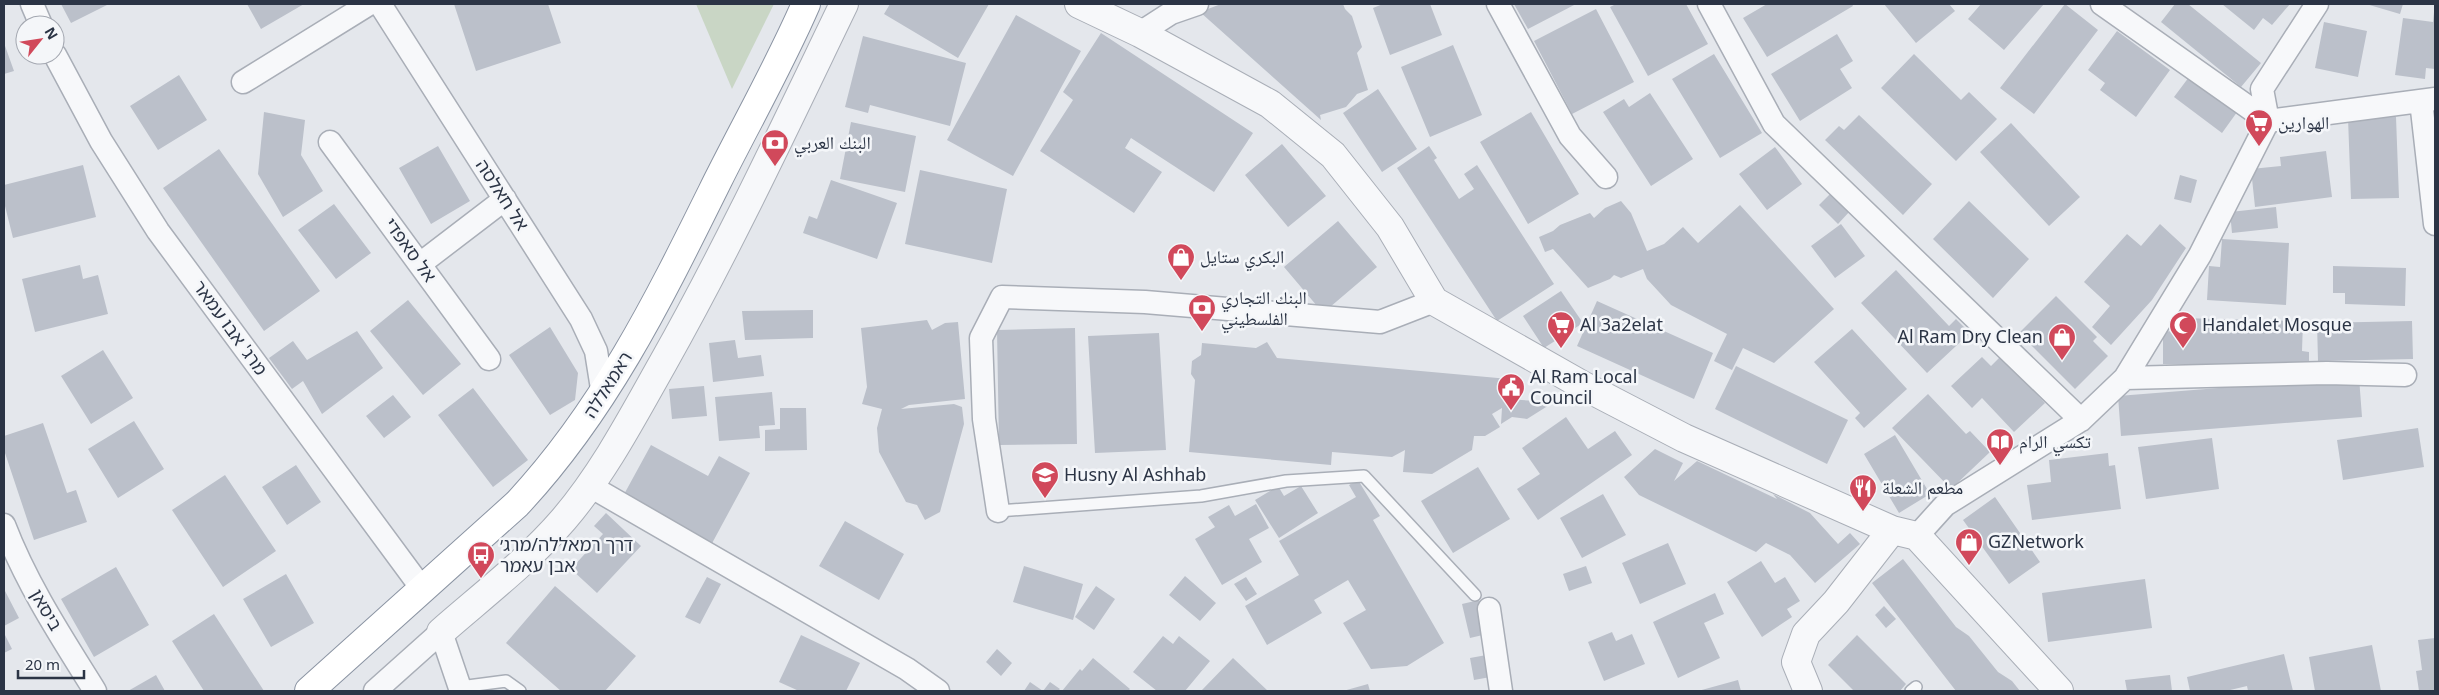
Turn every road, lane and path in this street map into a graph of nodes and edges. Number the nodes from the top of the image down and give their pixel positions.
1 (370, 4) edge
2 (380, 4) edge
3 (806, 4) edge
4 (844, 4) edge
5 (1079, 4) edge
6 (1197, 4) edge
7 (1498, 4) edge
8 (1709, 4) edge
9 (2102, 4) edge
10 (2317, 4) edge
11 (1140, 34) junction
12 (60, 65) edge
13 (243, 82) dead end
14 (2428, 100) edge
15 (2268, 122) junction
16 (330, 142) dead end
17 (1606, 177) dead end
18 (505, 199) junction
19 (2435, 224) edge
20 (420, 264) junction
21 (1434, 301) junction
22 (489, 359) dead end
23 (2405, 375) dead end
24 (2125, 378) junction
25 (603, 395) junction
26 (2081, 420) junction
27 (590, 486) junction
28 (998, 511) joint
29 (4, 526) edge
30 (1905, 533) junction
31 (423, 590) junction
32 (1482, 602) joint
33 (441, 632) junction
34 (461, 689) edge
35 (95, 691) edge
36 (309, 691) edge
37 (375, 691) edge
38 (520, 691) edge
39 (938, 691) edge
40 (1501, 691) edge
41 (1808, 691) edge
42 (2059, 691) edge

1 - 13 street
2 - 18 street, אל חאלסה
3 - 25 highway, ראמאללה
4 - 27 street
5 - 11 street
6 - 11 street
7 - 17 street
8 - 26 street
9 - 15 street
10 - 15 street
11 - 21 street
12 - 31 street, מרג' אבו עמאר
14 - 15 street
14 - 19 street
15 - 24 street
16 - 20 street, אל סאפדי
18 - 20 street
18 - 25 street, אל חאלסה
20 - 22 street, אל סאפדי
21 - 28 street
21 - 30 street
23 - 24 street
24 - 26 street
25 - 31 highway, ראמאללה
26 - 30 street
27 - 33 street
27 - 39 street
28 - 32 lane
29 - 35 street, ביסאן
30 - 41 street
30 - 42 street
31 - 36 highway, ראמאללה
32 - 40 street
33 - 34 street
33 - 37 street
34 - 38 lane

